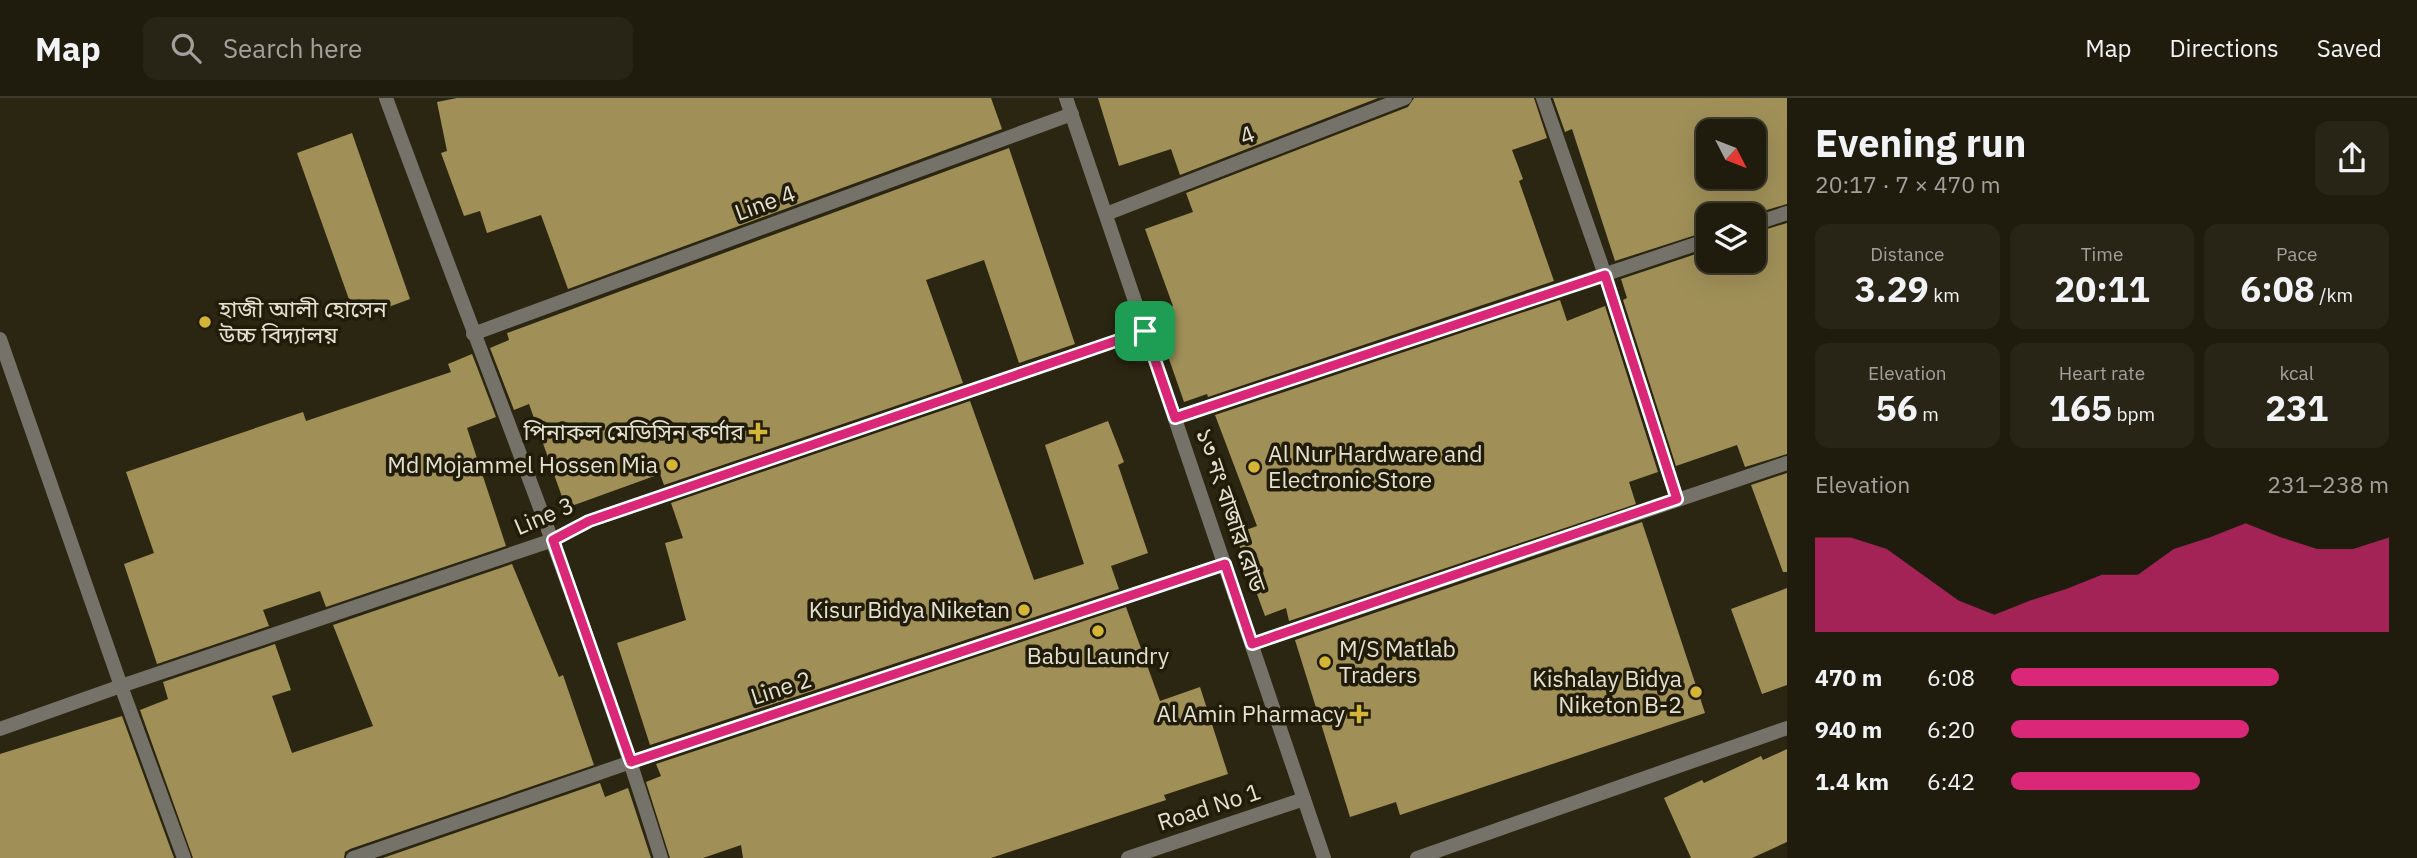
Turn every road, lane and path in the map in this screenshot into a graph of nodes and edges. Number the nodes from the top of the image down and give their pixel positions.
1 (386, 98) edge
2 (1066, 98) edge
3 (1405, 98) edge
4 (1544, 98) edge
5 (1072, 114) junction
6 (1787, 213) edge
7 (1105, 214) junction
8 (1766, 220) edge
9 (1696, 244) edge
10 (1605, 275) junction
11 (1145, 331) junction
12 (473, 334) junction
13 (0, 339) edge
14 (1175, 418) junction
15 (1787, 463) edge
16 (1677, 499) junction
17 (553, 540) junction
18 (1225, 564) junction
19 (1252, 644) junction
20 (121, 686) junction
21 (1787, 728) edge
22 (0, 729) edge
23 (631, 762) junction
24 (1304, 799) junction
25 (184, 858) edge
26 (353, 858) edge
27 (661, 858) edge
28 (1128, 858) edge
29 (1324, 858) edge
30 (1417, 858) edge

1 - 12 street
2 - 5 street, ১৩ নং বাজার রোড
3 - 7 street, 4
4 - 10 street
5 - 7 street, ১৩ নং বাজার রোড
5 - 12 street, Line 4
6 - 8 street
7 - 11 street, ১৩ নং বাজার রোড
9 - 10 street
10 - 14 street
10 - 16 street
11 - 14 street, ১৩ নং বাজার রোড
11 - 17 street, Line 3
12 - 17 street
13 - 20 street
14 - 18 street, ১৩ নং বাজার রোড
15 - 16 street
16 - 19 street
17 - 20 street, Line 3
17 - 23 street
18 - 19 street, ১৩ নং বাজার রোড
18 - 23 street, Line 2
19 - 24 street, ১৩ নং বাজার রোড
20 - 22 street, Line 3
20 - 25 street
21 - 30 street
23 - 26 street, Line 2
23 - 27 street
24 - 28 street, Road No 1
24 - 29 street, ১৩ নং বাজার রোড

